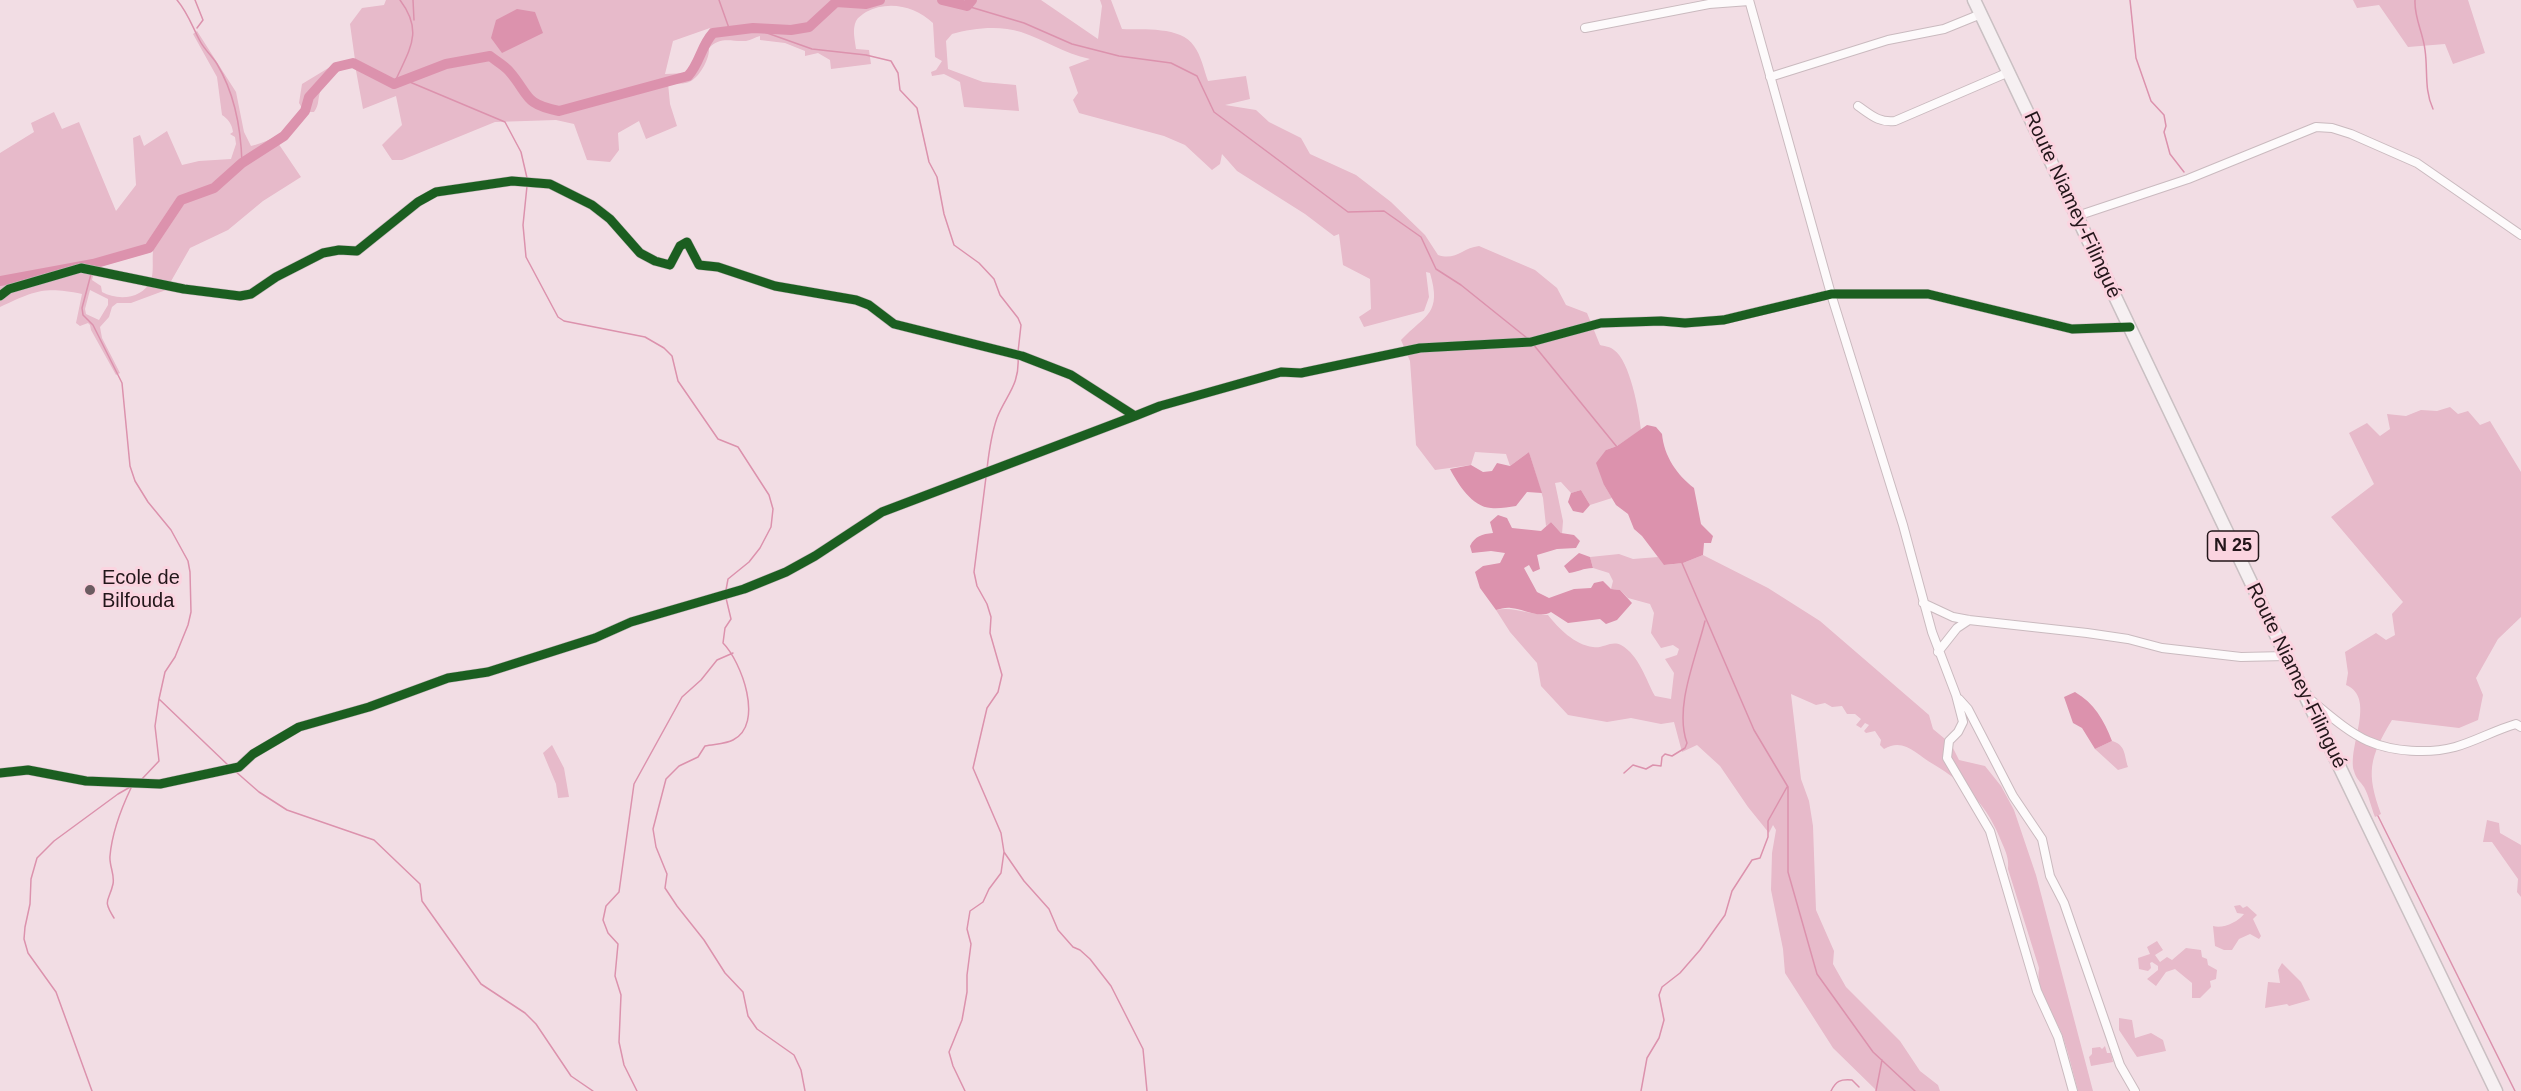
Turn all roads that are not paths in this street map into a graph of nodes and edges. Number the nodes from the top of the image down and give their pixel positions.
1 (1749, 0) edge
2 (1974, 0) edge
3 (1981, 14) junction
4 (1585, 28) dead end
5 (2009, 72) junction
6 (1770, 77) junction
7 (1858, 106) dead end
8 (2077, 216) junction
9 (2521, 235) edge
10 (1832, 294) junction
11 (0, 296) edge
12 (2130, 327) junction
13 (1135, 416) junction
14 (1923, 603) junction
15 (1969, 620) junction
16 (1938, 652) junction
17 (2286, 656) junction
18 (2304, 694) junction
19 (1956, 695) junction
20 (2521, 727) edge
21 (0, 773) edge
22 (2073, 1091) edge
23 (2135, 1091) edge
24 (2496, 1091) edge

1 - 4 street
1 - 6 street
2 - 3 main road, Route Niamey-Filingué / N 25
3 - 5 main road, Route Niamey-Filingué / N 25
3 - 6 street
5 - 7 street
5 - 8 main road, Route Niamey-Filingué / N 25
6 - 10 street
8 - 9 street
8 - 12 main road, Route Niamey-Filingué / N 25
10 - 12 street
10 - 13 street
10 - 14 street
11 - 13 street
12 - 17 main road, Route Niamey-Filingué / N 25
13 - 21 street
14 - 15 street
14 - 16 street
15 - 16 street
15 - 17 street
16 - 19 street
17 - 18 main road, Route Niamey-Filingué / N 25
18 - 20 street
18 - 24 main road, Route Niamey-Filingué / N 25
19 - 22 street
19 - 23 street

